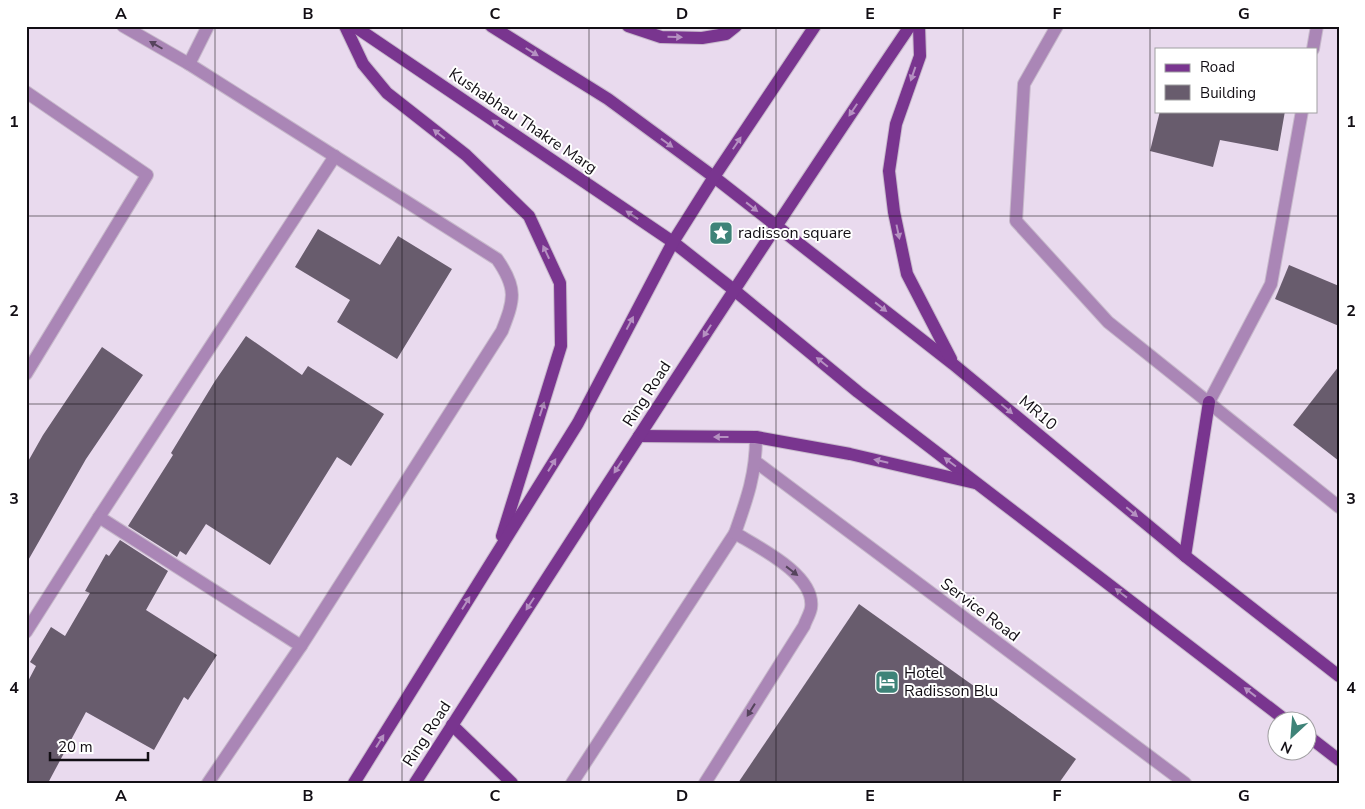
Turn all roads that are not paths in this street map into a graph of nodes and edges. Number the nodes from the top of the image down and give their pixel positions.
1 (123, 26) edge
2 (208, 26) edge
3 (345, 26) edge
4 (354, 26) edge
5 (628, 26) edge
6 (736, 26) edge
7 (815, 26) edge
8 (910, 26) edge
9 (919, 26) edge
10 (1057, 26) edge
11 (1317, 26) edge
12 (493, 27) edge
13 (1313, 48) edge
14 (189, 64) junction
15 (26, 92) edge
16 (1302, 112) edge
17 (335, 156) junction
18 (714, 177) junction
19 (777, 226) junction
20 (673, 242) junction
21 (734, 290) junction
22 (953, 364) junction
23 (26, 374) edge
24 (1209, 402) junction
25 (639, 436) junction
26 (756, 438) junction
27 (756, 462) junction
28 (980, 484) junction
29 (1339, 507) edge
30 (99, 517) junction
31 (735, 533) junction
32 (496, 555) junction
33 (1185, 556) junction
34 (26, 632) edge
35 (301, 646) junction
36 (1339, 676) edge
37 (1275, 712) edge
38 (452, 725) junction
39 (1318, 744) edge
40 (1339, 760) edge
41 (208, 783) edge
42 (354, 783) edge
43 (415, 783) edge
44 (512, 783) edge
45 (572, 783) edge
46 (705, 783) edge
47 (1185, 783) edge

14 -> 1 street
2 - 14 street
32 -> 3 main road
20 -> 4 main road, Kushabhau Thakre Marg
5 -> 6 main road
18 -> 7 main road
8 -> 19 main road, Ring Road
9 -> 22 main road
10 - 24 street
11 - 13 street
12 -> 18 main road
14 - 17 street
15 - 23 street
16 - 24 street
17 - 30 street
17 - 35 street
18 -> 19 main road, MR10
18 - 20 main road
19 - 21 main road, Ring Road
19 -> 22 main road, MR10
20 - 21 main road
32 -> 20 main road
21 -> 25 main road, Ring Road
28 -> 21 main road
22 -> 33 main road, MR10
24 - 29 street
24 - 33 main road
26 -> 25 main road
25 -> 38 main road, Ring Road
26 - 27 street
28 -> 26 main road
27 - 31 street
27 - 47 street, Service Road
37 -> 28 main road
30 - 34 street
30 - 35 street
31 - 45 street
31 -> 46 street
42 -> 32 main road
33 - 36 main road, MR10
35 - 41 street
38 - 43 main road, Ring Road
38 - 44 main road
39 - 40 main road

